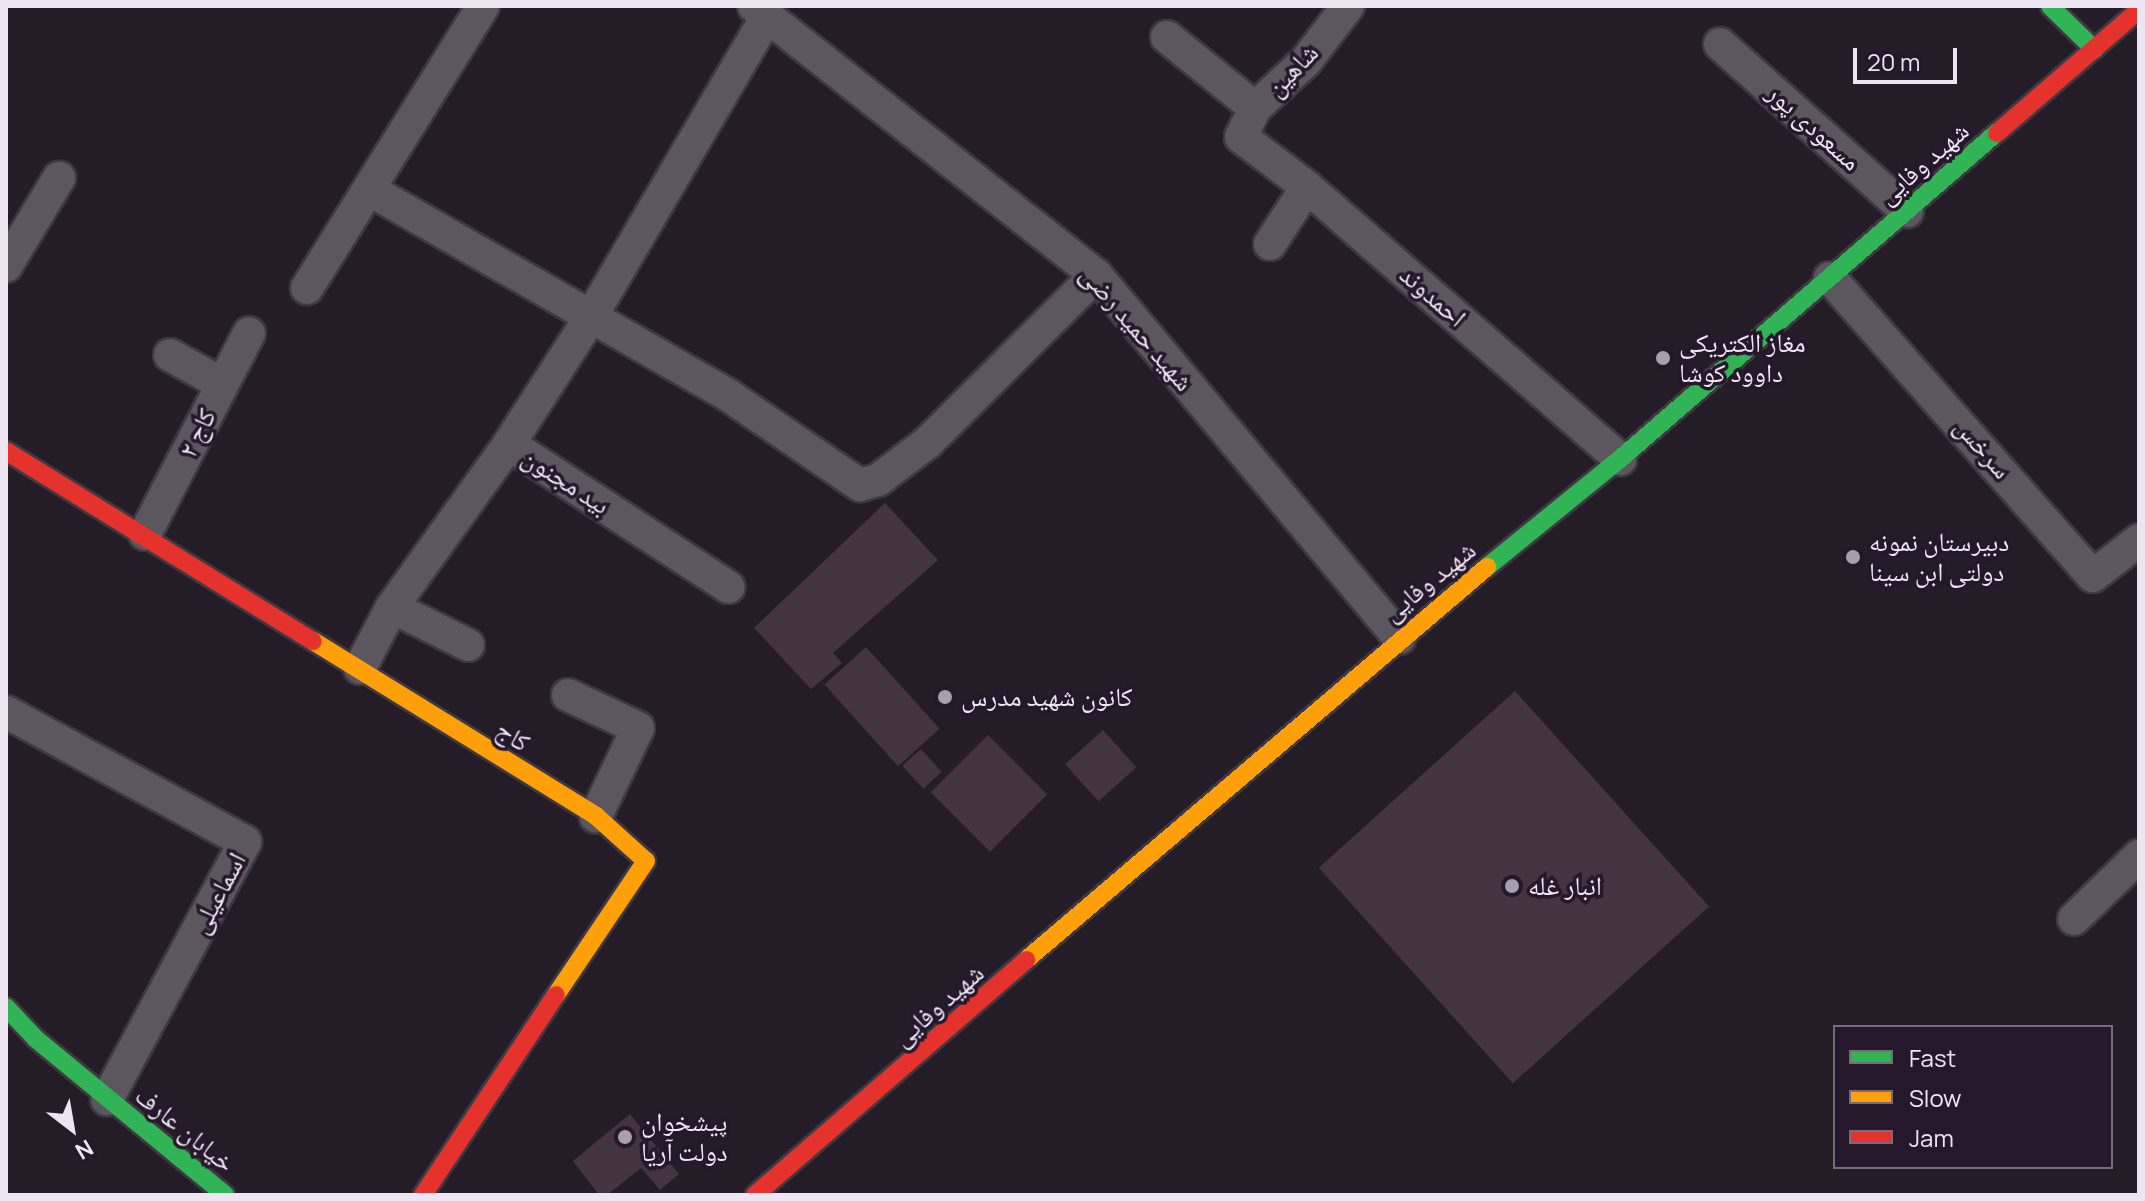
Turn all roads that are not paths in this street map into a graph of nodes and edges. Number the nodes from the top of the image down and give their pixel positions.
1 (483, 6) edge
2 (1348, 6) edge
3 (2050, 6) edge
4 (2139, 10) edge
5 (760, 11) edge
6 (1167, 37) dead end
7 (1720, 44) dead end
8 (2094, 49) junction
9 (1255, 108) junction
10 (1241, 137) joint
11 (59, 178) dead end
12 (1307, 187) junction
13 (370, 190) junction
14 (1907, 211) junction
15 (1270, 244) dead end
16 (6, 266) edge
17 (1096, 275) junction
18 (1830, 278) junction
19 (307, 288) dead end
20 (592, 315) junction
21 (249, 333) dead end
22 (170, 355) dead end
23 (222, 384) junction
24 (509, 444) junction
25 (6, 451) edge
26 (1620, 459) junction
27 (145, 534) junction
28 (2139, 540) edge
29 (728, 587) dead end
30 (392, 607) junction
31 (1399, 638) junction
32 (468, 645) dead end
33 (360, 668) junction
34 (568, 695) dead end
35 (6, 712) edge
36 (596, 816) junction
37 (2139, 856) edge
38 (2074, 919) dead end
39 (6, 1007) edge
40 (107, 1099) junction
41 (225, 1195) edge
42 (423, 1195) edge
43 (755, 1195) edge

1 - 13 street
2 - 9 street, شاهین
3 - 8 main road
4 - 8 main road, شهید وفایی
5 - 17 street, شهید حمید رضی
5 - 20 street
6 - 9 street
7 - 14 street, مسعودی پور
8 - 14 main road, شهید وفایی
9 - 10 street, شاهین
10 - 12 street, احمدوند
11 - 16 street
12 - 15 street
12 - 26 street, احمدوند
13 - 19 street
13 - 20 street
14 - 18 main road, شهید وفایی
17 - 20 street
17 - 31 street, شهید حمید رضی
18 - 26 main road, شهید وفایی
18 - 28 street, سرخس
20 - 24 street
21 - 23 street, کاج ۲
22 - 23 street
23 - 27 street, کاج ۲
24 - 29 street, بید مجنون
24 - 30 street, بید مجنون
25 - 27 main road, کاج
26 - 31 main road, شهید وفایی
27 - 33 main road, کاج
30 - 32 street
30 - 33 street, بید مجنون
31 - 43 main road, شهید وفایی
33 - 36 main road, کاج
34 - 36 street
35 - 40 street, اسماعیلی
36 - 42 main road, کاج
37 - 38 street
39 - 40 main road, خیابان عارف
40 - 41 main road, خیابان عارف

